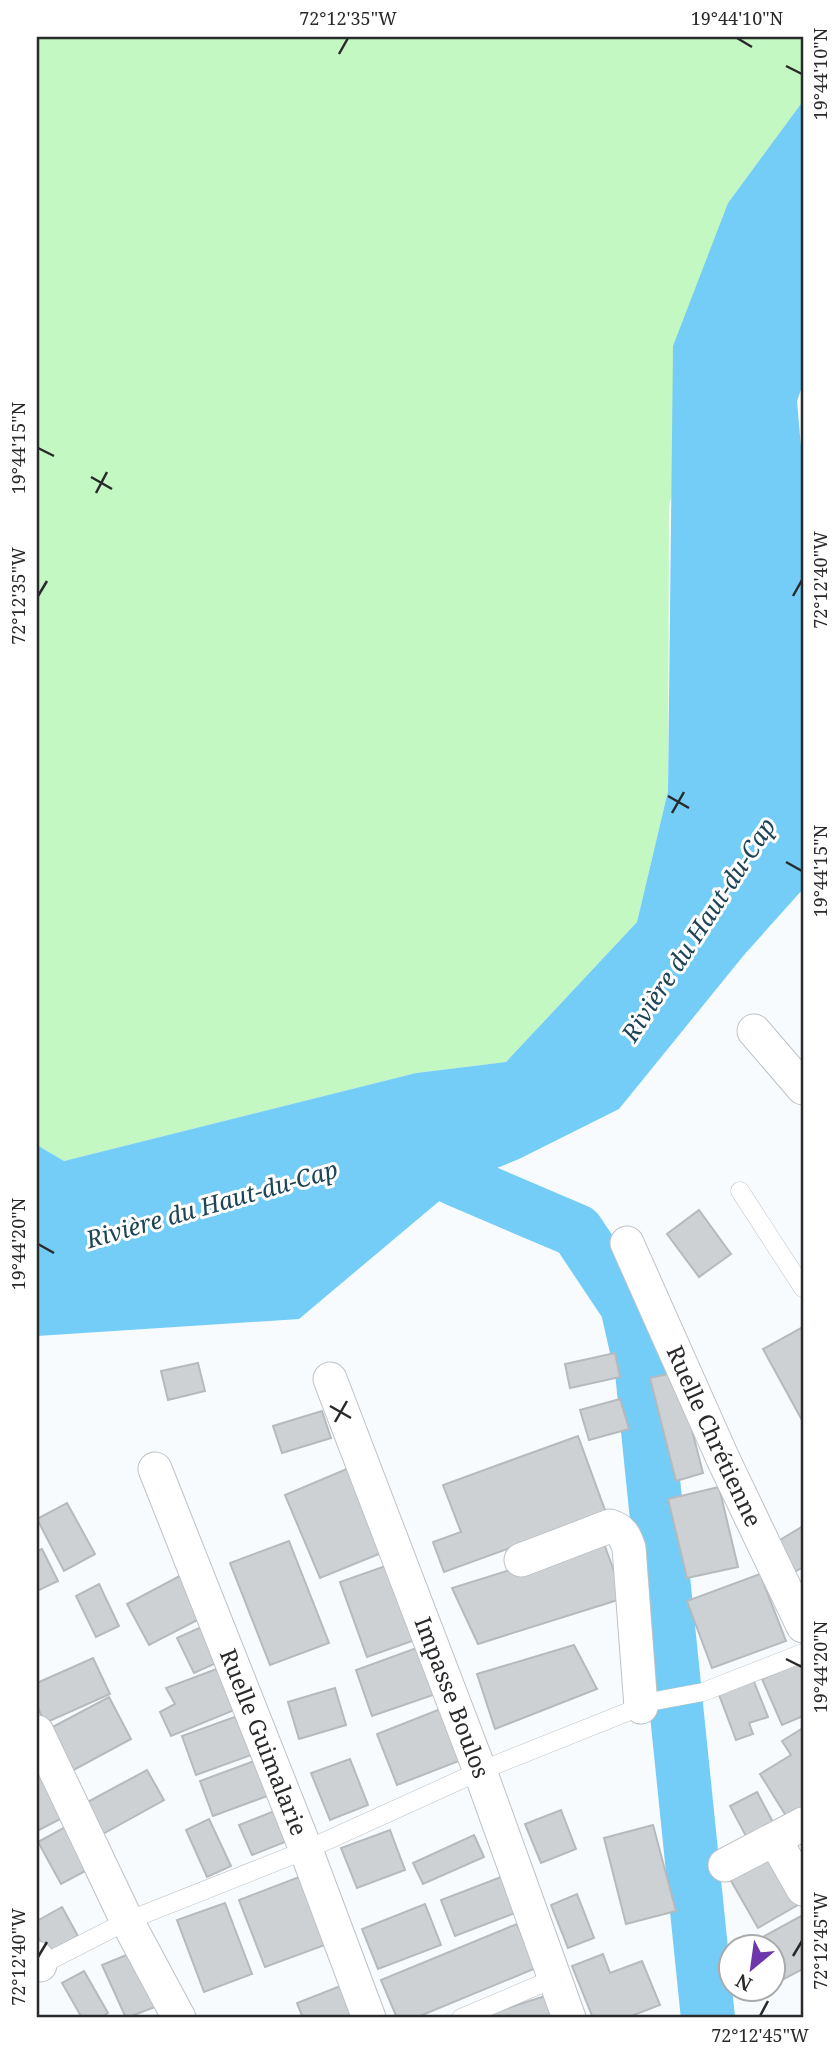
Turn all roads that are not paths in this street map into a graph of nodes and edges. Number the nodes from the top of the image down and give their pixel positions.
1 (754, 1031) dead end
2 (803, 1088) edge
3 (740, 1191) dead end
4 (627, 1243) dead end
5 (803, 1288) edge
6 (330, 1379) dead end
7 (155, 1469) dead end
8 (521, 1560) dead end
9 (803, 1626) edge
10 (803, 1653) edge
11 (648, 1704) junction
12 (37, 1732) edge
13 (480, 1771) junction
14 (789, 1832) edge
15 (306, 1850) junction
16 (725, 1865) dead end
17 (803, 1889) edge
18 (127, 1921) junction
19 (38, 1964) edge
20 (553, 1979) junction
21 (179, 2018) edge
22 (369, 2018) edge
23 (461, 2018) edge
24 (569, 2018) edge

1 - 2 street
3 - 5 lane
4 - 9 street, Ruelle Chrétienne
6 - 13 street, Impasse Boulos
7 - 15 street, Ruelle Guimalarie
8 - 11 street
10 - 11 lane
11 - 13 lane
12 - 18 street
13 - 15 lane
13 - 20 street, Impasse Boulos
14 - 16 street
14 - 17 street
15 - 18 lane
15 - 22 street, Ruelle Guimalarie
18 - 19 lane
18 - 21 street
20 - 23 lane
20 - 24 street, Impasse Boulos

